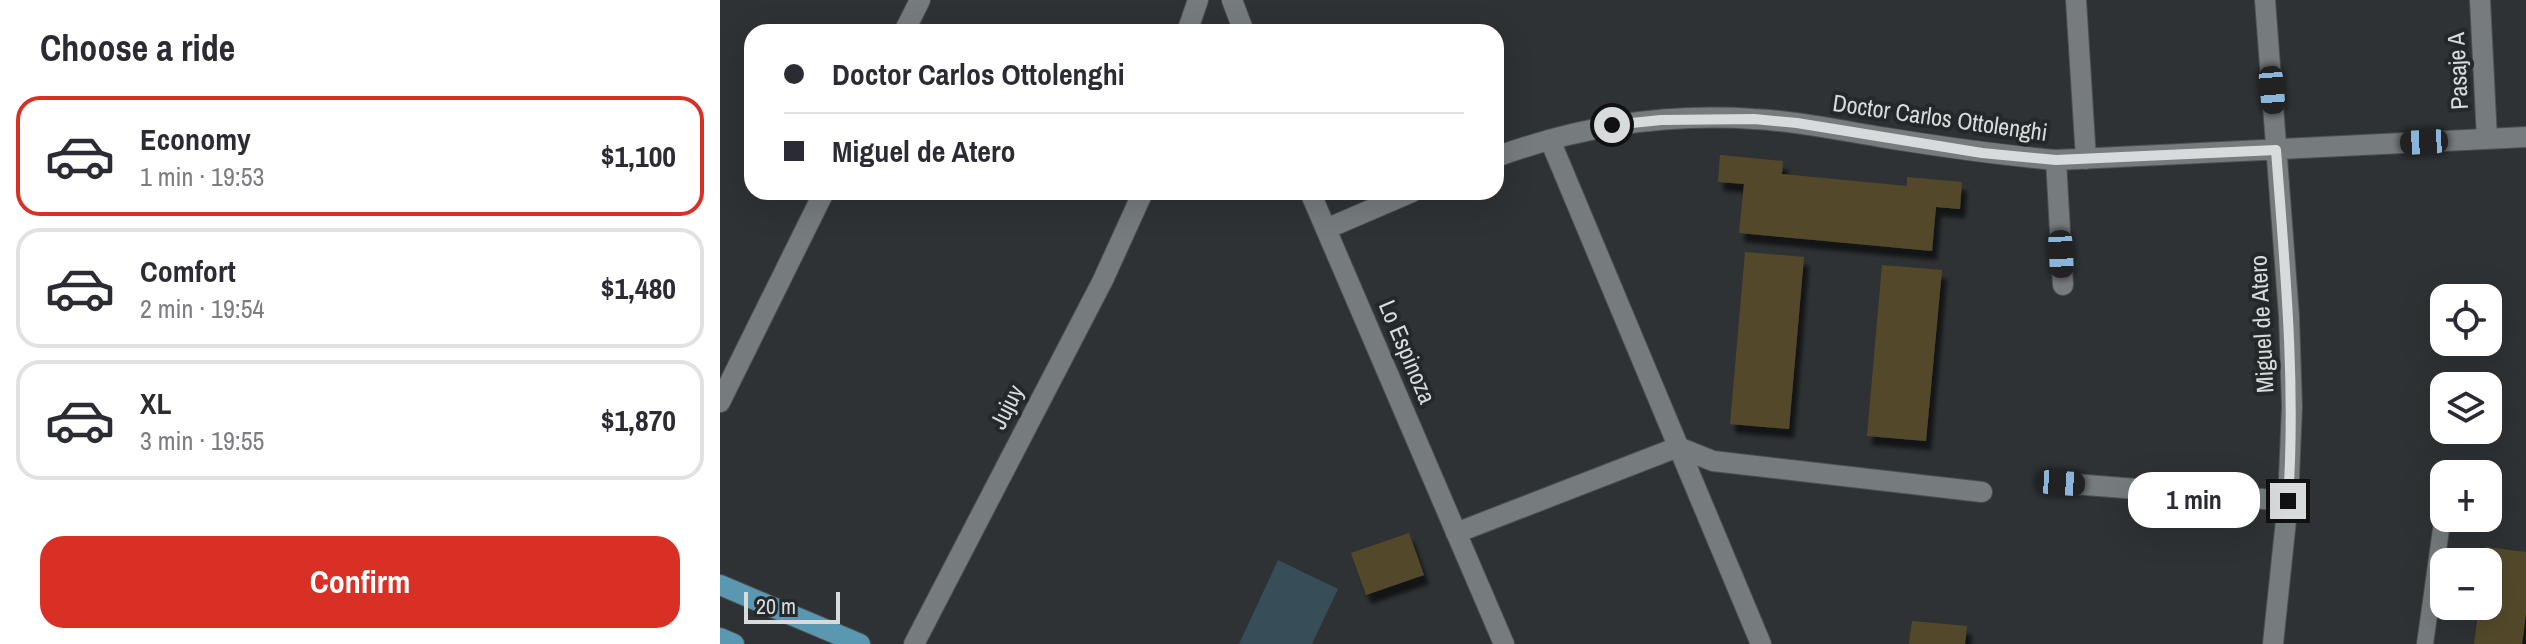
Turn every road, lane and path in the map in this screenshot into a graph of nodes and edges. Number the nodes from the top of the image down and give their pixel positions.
1 (920, 0) edge
2 (1198, 0) edge
3 (1232, 0) edge
4 (2076, 0) edge
5 (2265, 0) edge
6 (2480, 0) edge
7 (908, 24) edge
8 (1190, 24) edge
9 (1241, 24) edge
10 (2526, 137) edge
11 (2487, 139) junction
12 (1550, 140) junction
13 (2276, 150) junction
14 (1504, 154) edge
15 (2086, 159) junction
16 (2056, 160) junction
17 (820, 200) edge
18 (1139, 200) edge
19 (1313, 200) edge
20 (1393, 200) edge
21 (1326, 229) junction
22 (2063, 285) dead end
23 (720, 402) edge
24 (1678, 447) junction
25 (2061, 483) dead end
26 (1982, 492) dead end
27 (2288, 501) junction
28 (2441, 532) edge
29 (1456, 533) junction
30 (720, 585) edge
31 (720, 638) edge
32 (734, 644) edge
33 (860, 644) edge
34 (914, 644) edge
35 (1504, 644) edge
36 (1761, 644) edge
37 (2273, 644) edge
38 (2425, 644) edge

1 - 7 street
2 - 8 street
3 - 9 street
4 - 15 street
5 - 13 street, Miguel de Atero
6 - 11 street, Pasaje A
10 - 11 street, Doctor Carlos Ottolenghi
11 - 13 street, Doctor Carlos Ottolenghi
12 - 14 street, Doctor Carlos Ottolenghi
12 - 16 street, Doctor Carlos Ottolenghi
12 - 24 street
13 - 15 street, Doctor Carlos Ottolenghi
13 - 27 street, Miguel de Atero
15 - 16 street, Doctor Carlos Ottolenghi
16 - 22 street
17 - 23 street
18 - 34 street, Jujuy
19 - 21 street, Lo Espinoza
20 - 21 street
21 - 29 street, Lo Espinoza
24 - 26 street
24 - 29 street
24 - 36 street
25 - 27 street
27 - 37 street, Miguel de Atero
28 - 38 lane
29 - 35 street, Lo Espinoza
30 - 33 main road
31 - 32 main road

